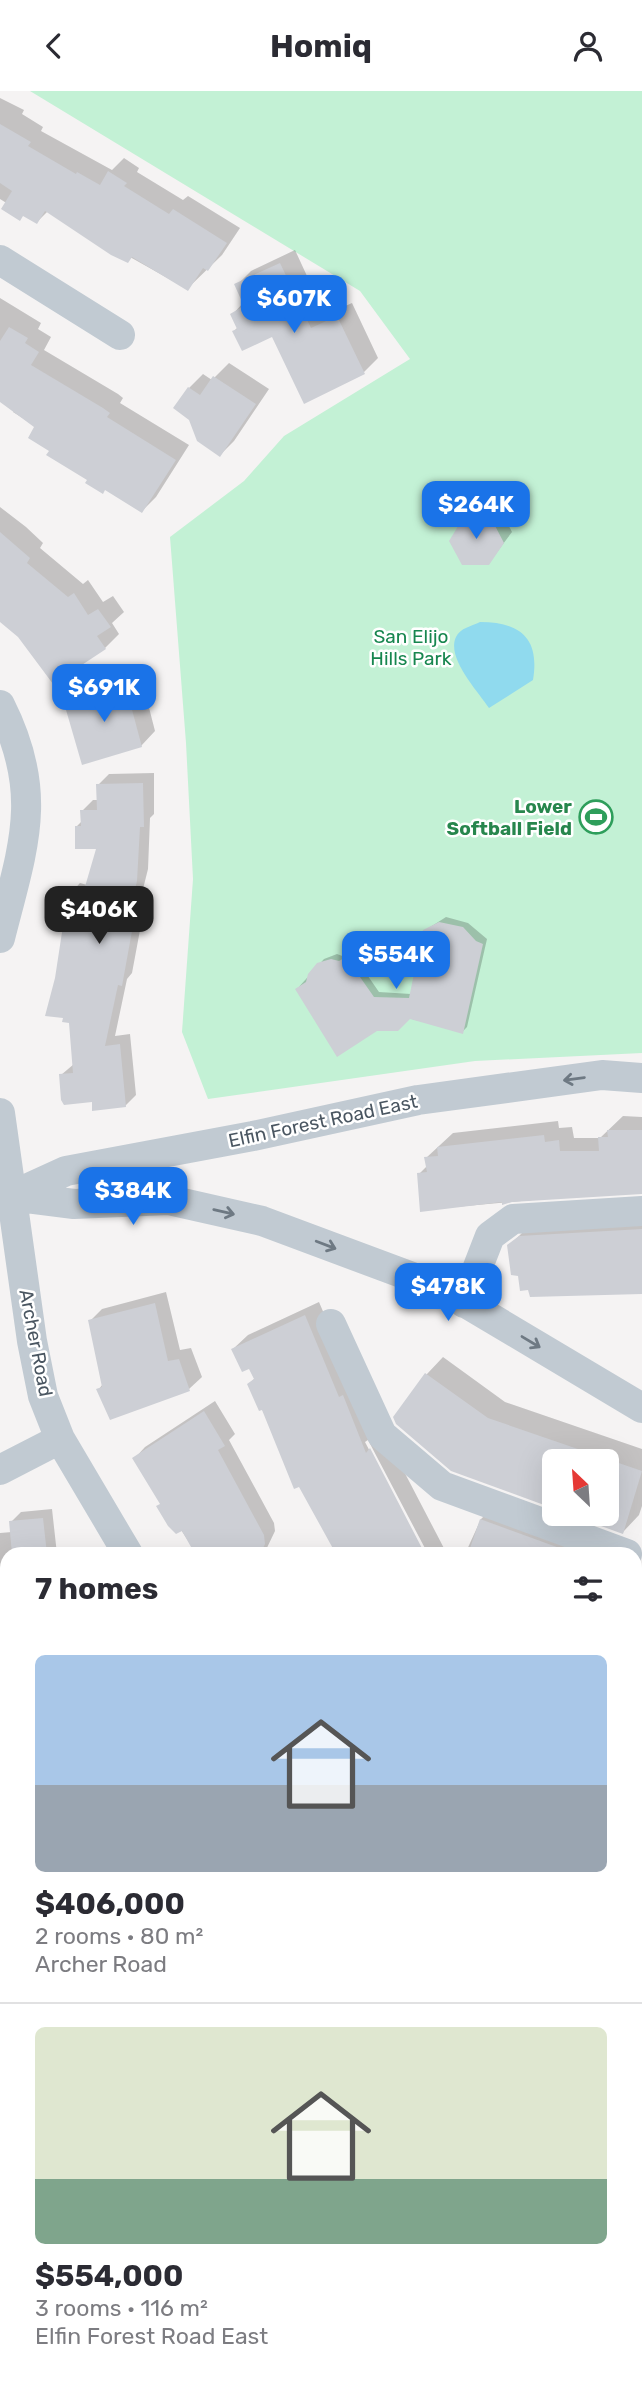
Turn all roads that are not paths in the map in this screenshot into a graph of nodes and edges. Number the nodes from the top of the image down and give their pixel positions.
1 (0, 260) edge
2 (120, 335) dead end
3 (0, 705) edge
4 (0, 938) edge
5 (642, 1078) edge
6 (0, 1113) edge
7 (6, 1197) edge
8 (642, 1211) edge
9 (464, 1303) junction
10 (331, 1324) dead end
11 (642, 1408) edge
12 (60, 1439) junction
13 (0, 1470) edge
14 (124, 1547) edge
15 (607, 1547) edge

1 - 2 street
3 - 4 street
5 -> 7 street, Elfin Forest Road East
6 - 7 street, Archer Road
7 -> 9 street
7 - 12 street, Archer Road
8 - 9 street
9 -> 11 street
10 - 15 street
12 - 13 street
12 - 14 street, Archer Road

